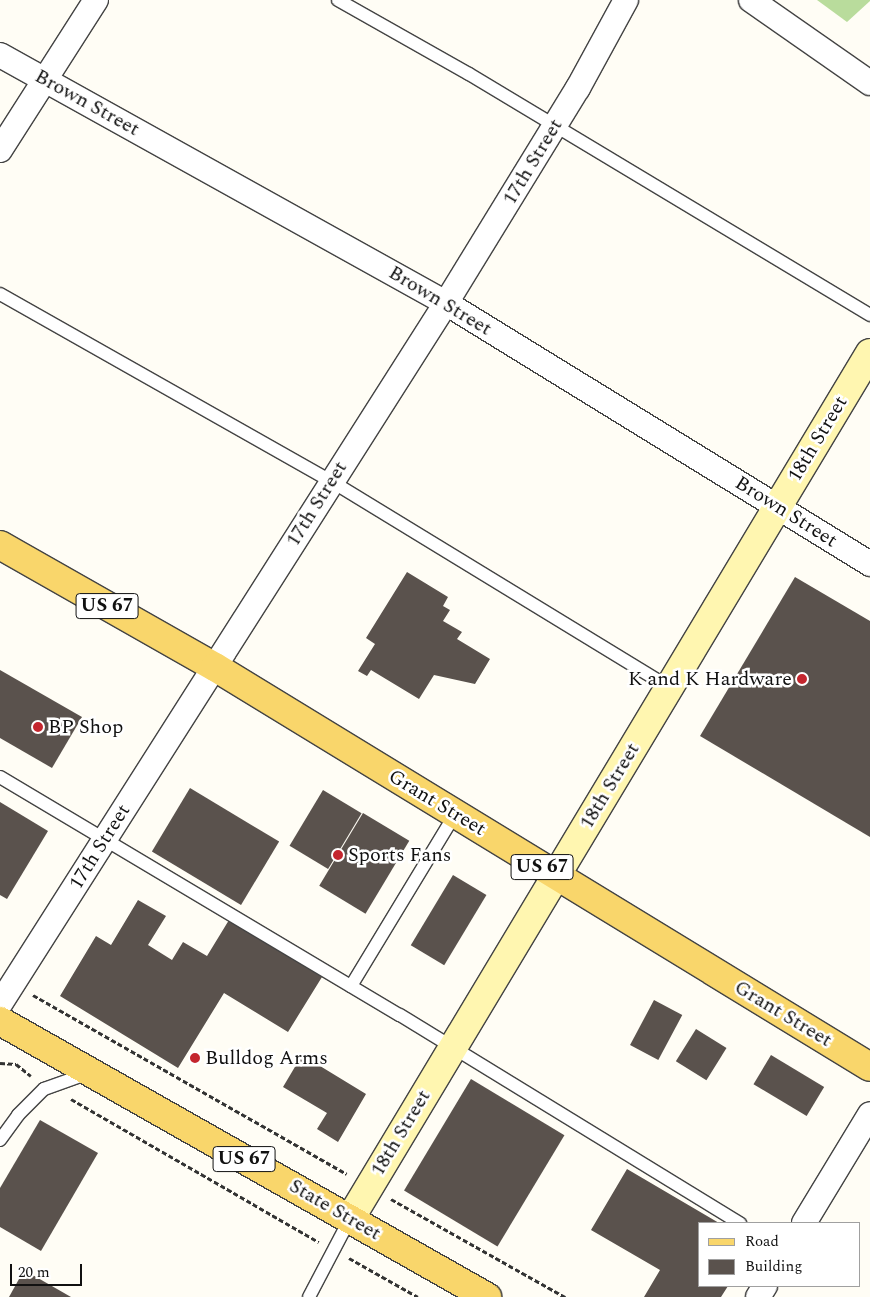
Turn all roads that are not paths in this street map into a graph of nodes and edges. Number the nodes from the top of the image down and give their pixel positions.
1 (96, 0) edge
2 (338, 0) edge
3 (626, 0) edge
4 (751, 0) edge
5 (0, 55) edge
6 (43, 80) junction
7 (870, 83) edge
8 (554, 126) junction
9 (0, 150) edge
10 (0, 294) edge
11 (446, 303) junction
12 (870, 315) edge
13 (870, 353) edge
14 (331, 481) junction
15 (778, 507) junction
16 (0, 545) edge
17 (870, 564) edge
18 (214, 667) junction
19 (669, 687) junction
20 (0, 777) edge
21 (455, 814) junction
22 (106, 838) junction
23 (556, 876) junction
24 (351, 986) junction
25 (0, 1004) edge
26 (0, 1020) edge
27 (452, 1048) junction
28 (870, 1067) edge
29 (91, 1072) junction
30 (870, 1114) edge
31 (0, 1140) edge
32 (350, 1219) junction
33 (738, 1222) edge
34 (805, 1222) edge
35 (308, 1297) edge
36 (487, 1297) edge

1 - 6 street
2 - 8 lane
3 - 8 street, 17th Street
4 - 7 street
5 - 6 street, Brown Street
6 - 9 street
6 - 11 street, Brown Street
8 - 11 street, 17th Street
8 - 12 lane
10 - 14 lane
11 - 14 street, 17th Street
11 - 15 street, Brown Street
13 - 15 street, 18th Street
14 - 18 street, 17th Street
14 - 19 lane
15 - 17 street, Brown Street
15 - 19 street, 18th Street
16 - 18 main road, Grant Street / US 67
18 - 21 main road, Grant Street / US 67
18 - 22 street, 17th Street
19 - 23 street, 18th Street
20 - 22 lane
21 - 23 main road, Grant Street / US 67
21 - 24 lane
22 - 24 lane
22 - 25 street, 17th Street
23 - 27 street, 18th Street
23 - 28 main road, Grant Street / US 67
24 - 27 lane
26 - 29 main road, State Street / US 67
27 - 32 street, 18th Street
27 - 33 lane
29 - 31 lane
29 - 32 main road, State Street / US 67
30 - 34 street
32 - 35 lane
32 - 36 main road, State Street / US 67

